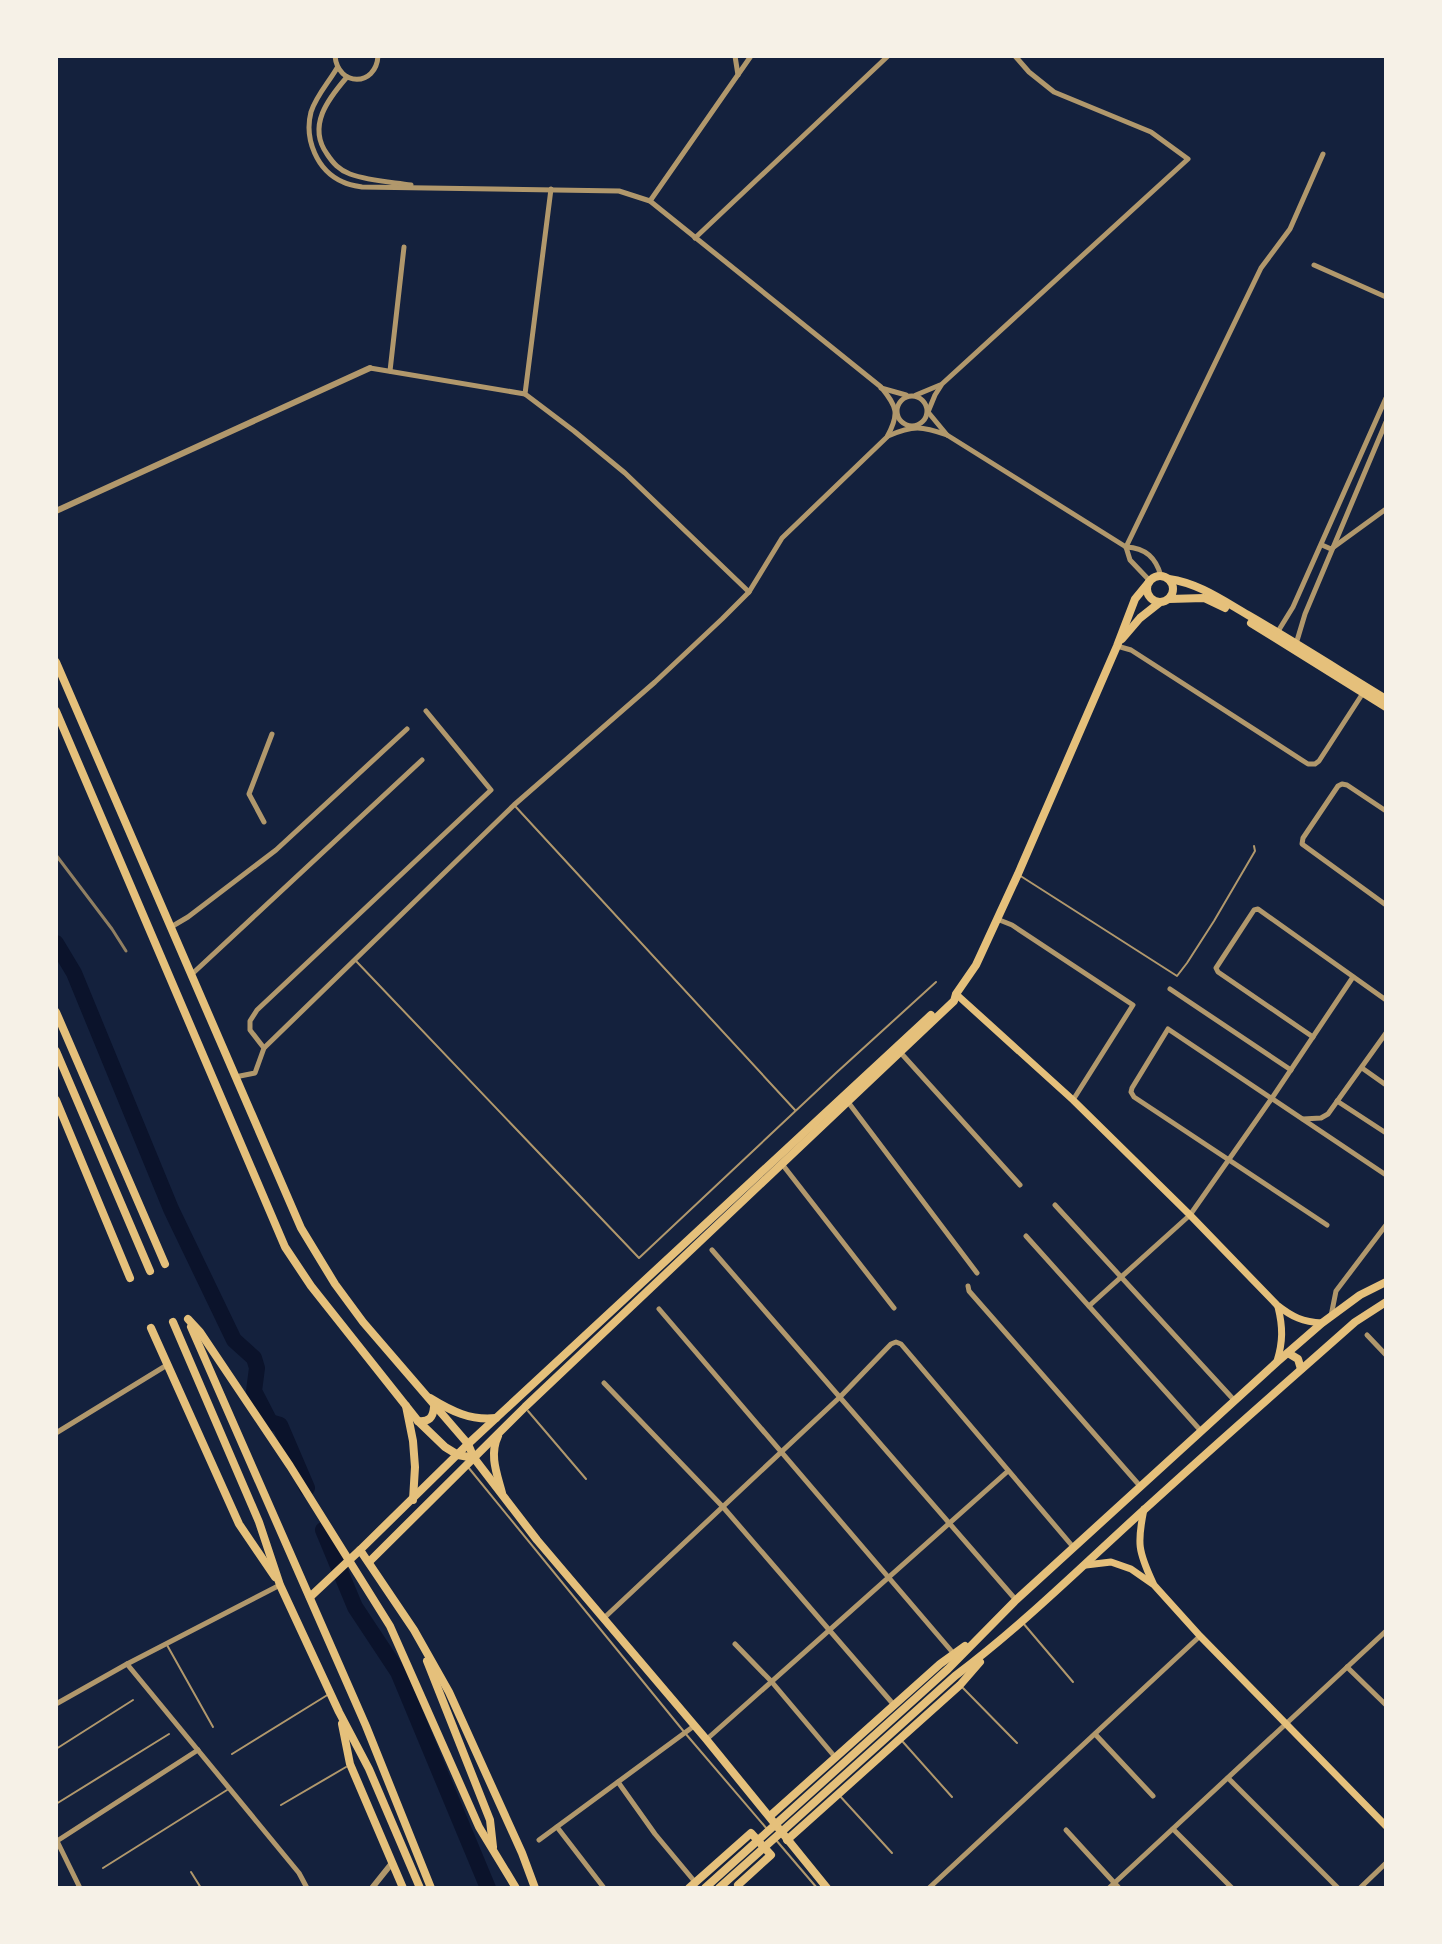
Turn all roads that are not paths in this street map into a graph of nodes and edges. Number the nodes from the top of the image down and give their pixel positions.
1 (335, 56) edge
2 (378, 56) edge
3 (735, 56) edge
4 (751, 56) edge
5 (888, 56) edge
6 (1015, 56) edge
7 (337, 68) junction
8 (738, 76) junction
9 (347, 77) junction
10 (1323, 154) dead end
11 (428, 188) junction
12 (551, 189) junction
13 (650, 201) junction
14 (695, 238) junction
15 (404, 247) dead end
16 (1314, 265) dead end
17 (1386, 297) edge
18 (370, 368) joint
19 (390, 371) junction
20 (942, 384) junction
21 (881, 387) junction
22 (525, 394) junction
23 (911, 396) junction
24 (1386, 398) edge
25 (928, 412) junction
26 (897, 413) junction
27 (1386, 422) edge
28 (915, 427) junction
29 (947, 435) junction
30 (887, 437) junction
31 (1386, 509) edge
32 (56, 511) edge
33 (1322, 545) junction
34 (1126, 547) junction
35 (1331, 549) junction
36 (1165, 577) junction
37 (1150, 581) junction
38 (749, 592) junction
39 (1169, 599) junction
40 (1159, 603) junction
41 (1276, 634) junction
42 (1117, 646) junction
43 (1296, 646) junction
44 (56, 662) edge
45 (1363, 693) junction
46 (1386, 699) edge
47 (1386, 707) edge
48 (56, 711) edge
49 (426, 711) dead end
50 (407, 729) dead end
51 (272, 734) dead end
52 (422, 760) dead end
53 (514, 805) junction
54 (1386, 811) edge
55 (264, 822) dead end
56 (1254, 846) dead end
57 (136, 849) junction
58 (118, 857) junction
59 (1018, 874) junction
60 (1386, 905) edge
61 (997, 919) junction
62 (170, 927) junction
63 (355, 960) junction
64 (190, 975) junction
65 (1353, 977) junction
66 (936, 982) dead end
67 (1170, 989) dead end
68 (956, 994) junction
69 (1386, 1000) edge
70 (56, 1012) edge
71 (1386, 1033) edge
72 (1313, 1037) junction
73 (264, 1048) junction
74 (900, 1052) junction
75 (57, 1055) edge
76 (1362, 1068) junction
77 (1291, 1070) junction
78 (235, 1077) junction
79 (1386, 1085) edge
80 (1272, 1098) junction
81 (56, 1100) edge
82 (1073, 1100) junction
83 (1337, 1101) junction
84 (848, 1102) junction
85 (796, 1111) junction
86 (1302, 1119) junction
87 (1386, 1133) edge
88 (1229, 1159) junction
89 (782, 1164) junction
90 (1386, 1175) edge
91 (1020, 1185) dead end
92 (1055, 1205) dead end
93 (1190, 1215) junction
94 (1327, 1225) dead end
95 (1386, 1225) edge
96 (1026, 1236) dead end
97 (712, 1250) dead end
98 (165, 1264) dead end
99 (150, 1271) dead end
100 (977, 1273) dead end
101 (1122, 1277) junction
102 (130, 1278) dead end
103 (1386, 1282) edge
104 (968, 1286) dead end
105 (1386, 1302) edge
106 (1277, 1305) junction
107 (1089, 1306) junction
108 (894, 1308) dead end
109 (659, 1309) dead end
110 (1331, 1317) junction
111 (173, 1322) dead end
112 (1322, 1323) junction
113 (151, 1328) dead end
114 (1367, 1335) dead end
115 (1302, 1341) junction
116 (1288, 1353) junction
117 (1386, 1355) edge
118 (1315, 1357) junction
119 (1277, 1362) junction
120 (168, 1364) junction
121 (1301, 1369) junction
122 (604, 1383) dead end
123 (425, 1395) junction
124 (840, 1397) junction
125 (1235, 1401) junction
126 (406, 1405) junction
127 (434, 1407) junction
128 (525, 1407) junction
129 (497, 1418) junction
130 (418, 1421) junction
131 (1201, 1431) junction
132 (500, 1432) junction
133 (56, 1433) edge
134 (468, 1444) junction
135 (782, 1452) junction
136 (458, 1455) junction
137 (474, 1458) junction
138 (466, 1465) junction
139 (1008, 1471) junction
140 (586, 1479) dead end
141 (1141, 1487) junction
142 (504, 1497) junction
143 (413, 1500) junction
144 (723, 1507) junction
145 (1144, 1509) junction
146 (949, 1523) junction
147 (1074, 1548) junction
148 (360, 1550) junction
149 (369, 1562) junction
150 (1086, 1565) junction
151 (889, 1576) junction
152 (280, 1585) junction
153 (1154, 1585) junction
154 (310, 1597) junction
155 (1016, 1600) junction
156 (604, 1618) junction
157 (1022, 1622) junction
158 (829, 1629) junction
159 (414, 1630) junction
160 (1386, 1631) edge
161 (982, 1633) junction
162 (1200, 1636) junction
163 (166, 1644) junction
164 (735, 1644) dead end
165 (954, 1654) junction
166 (127, 1664) junction
167 (1347, 1667) junction
168 (954, 1677) junction
169 (771, 1681) junction
170 (1073, 1682) dead end
171 (330, 1693) junction
172 (133, 1700) dead end
173 (56, 1704) edge
174 (894, 1705) junction
175 (1386, 1705) edge
176 (339, 1712) junction
177 (1285, 1724) junction
178 (694, 1726) junction
179 (213, 1727) dead end
180 (685, 1733) junction
181 (169, 1734) dead end
182 (1095, 1734) junction
183 (900, 1738) junction
184 (706, 1739) junction
185 (1017, 1743) dead end
186 (846, 1748) junction
187 (56, 1749) edge
188 (198, 1750) junction
189 (232, 1754) dead end
190 (836, 1757) junction
191 (350, 1764) junction
192 (866, 1769) junction
193 (1228, 1778) junction
194 (618, 1782) junction
195 (229, 1788) junction
196 (838, 1794) junction
197 (1153, 1796) dead end
198 (952, 1797) dead end
199 (56, 1804) edge
200 (281, 1805) dead end
201 (770, 1816) junction
202 (1386, 1826) edge
203 (557, 1827) junction
204 (1173, 1829) junction
205 (1066, 1830) dead end
206 (57, 1840) edge
207 (539, 1840) dead end
208 (787, 1840) junction
209 (493, 1848) junction
210 (892, 1853) dead end
211 (720, 1861) junction
212 (392, 1863) junction
213 (1386, 1863) edge
214 (103, 1868) dead end
215 (191, 1872) dead end
216 (692, 1885) edge
217 (736, 1886) edge
218 (1114, 1886) edge
219 (80, 1888) edge
220 (201, 1888) edge
221 (307, 1888) edge
222 (372, 1888) edge
223 (403, 1888) edge
224 (420, 1888) edge
225 (431, 1888) edge
226 (516, 1888) edge
227 (535, 1888) edge
228 (604, 1888) edge
229 (705, 1888) edge
230 (719, 1888) edge
231 (817, 1888) edge
232 (827, 1888) edge
233 (929, 1888) edge
234 (1232, 1888) edge
235 (1338, 1888) edge
236 (1360, 1888) edge

1 - 7 street
2 - 9 street
3 - 8 street
4 - 8 street
5 - 14 street
6 - 20 street
7 - 9 street
7 - 11 street
8 - 13 street
9 - 11 street
10 - 34 street
11 - 12 street
12 - 13 street
12 - 22 street
13 - 14 street
14 - 21 street
15 - 19 street
16 - 17 street
18 - 19 street
18 - 32 street
19 - 22 street
20 - 23 street
20 - 25 street
21 - 23 street
21 - 26 street
22 - 38 street
23 - 25 street
23 - 26 street
24 - 33 street
25 - 28 street
25 - 29 street
26 - 28 street
26 - 30 street
27 - 35 street
28 - 29 street
28 - 30 street
29 - 34 street
30 - 38 street
31 - 35 street
33 - 35 street
33 - 41 street
34 - 36 street
34 - 37 street
35 - 43 street
36 - 37 main road
36 - 39 main road
36 - 41 main road
37 - 40 main road
37 - 42 main road
38 - 53 street
39 - 40 main road
39 - 41 main road
40 - 42 main road
41 - 43 main road
42 - 45 street
42 - 59 main road
43 - 45 main road
43 - 46 main road
44 - 57 main road
45 - 47 main road
48 - 58 main road
49 - 73 street
50 - 62 street
51 - 55 street
52 - 64 street
53 - 63 street
53 - 85 lane
54 - 60 street
56 - 59 lane
57 - 58 main road
57 - 62 main road
58 - 126 main road
59 - 61 main road
61 - 68 main road
61 - 82 street
62 - 64 main road
63 - 73 street
63 - 85 lane
64 - 78 main road
65 - 69 street
65 - 72 street
65 - 72 street
66 - 85 lane
67 - 77 street
68 - 74 main road
68 - 82 main road
68 - 129 main road
70 - 98 main road
71 - 76 street
72 - 77 street
73 - 78 street
74 - 84 main road
74 - 91 street
75 - 99 main road
76 - 79 street
76 - 83 street
77 - 80 street
78 - 123 main road
80 - 86 street
80 - 88 street
80 - 88 street
81 - 102 main road
82 - 93 main road
83 - 86 street
83 - 87 street
84 - 89 main road
84 - 100 street
86 - 90 street
88 - 93 street
88 - 94 street
89 - 108 street
89 - 128 main road
92 - 101 street
93 - 101 street
93 - 106 main road
95 - 110 street
96 - 107 street
97 - 124 street
101 - 107 street
101 - 125 street
103 - 110 main road
104 - 141 street
105 - 118 main road
106 - 112 main road
106 - 119 main road
107 - 131 street
109 - 135 street
110 - 112 main road
111 - 152 main road
112 - 115 main road
113 - 120 main road
114 - 117 street
115 - 116 main road
115 - 118 main road
116 - 119 main road
116 - 121 main road
118 - 121 main road
119 - 125 main road
120 - 133 street
120 - 152 main road
121 - 145 main road
122 - 144 street
123 - 127 main road
123 - 129 main road
124 - 135 street
124 - 139 street
124 - 146 street
125 - 131 main road
126 - 130 main road
126 - 143 main road
127 - 130 main road
127 - 134 main road
128 - 132 main road
128 - 140 lane
129 - 134 main road
130 - 136 main road
131 - 141 main road
132 - 137 main road
132 - 142 main road
134 - 136 main road
134 - 137 main road
135 - 144 street
135 - 151 street
136 - 137 main road
136 - 138 lane
136 - 143 main road
137 - 138 main road
137 - 142 main road
138 - 149 main road
138 - 180 lane
139 - 146 street
139 - 147 street
141 - 147 main road
142 - 156 main road
143 - 148 main road
144 - 156 street
144 - 158 street
145 - 150 main road
145 - 153 main road
146 - 151 street
146 - 155 street
147 - 155 main road
148 - 149 main road
148 - 154 main road
149 - 159 main road
150 - 153 main road
150 - 157 main road
151 - 158 street
151 - 165 street
152 - 163 street
152 - 171 main road
153 - 162 main road
154 - 209 main road
154 - 225 main road
155 - 161 main road
156 - 178 main road
157 - 168 main road
157 - 170 lane
158 - 169 street
158 - 174 street
159 - 209 main road
159 - 227 main road
160 - 167 street
161 - 165 main road
161 - 168 main road
162 - 177 main road
162 - 182 street
163 - 166 street
163 - 179 lane
164 - 169 street
165 - 174 main road
166 - 173 street
166 - 188 street
167 - 175 street
167 - 177 street
168 - 183 main road
168 - 185 lane
168 - 229 main road
168 - 230 main road
169 - 184 street
169 - 190 street
171 - 176 main road
171 - 189 lane
172 - 187 lane
174 - 186 main road
176 - 191 main road
176 - 224 main road
177 - 193 street
177 - 202 main road
178 - 180 street
178 - 184 main road
180 - 194 street
180 - 231 lane
181 - 199 lane
182 - 197 street
182 - 233 street
183 - 192 main road
183 - 198 lane
184 - 201 main road
186 - 190 main road
186 - 192 main road
188 - 195 street
188 - 206 street
190 - 201 main road
191 - 200 lane
191 - 212 main road
192 - 196 main road
193 - 204 street
193 - 235 street
194 - 203 street
194 - 216 street
195 - 214 lane
195 - 221 street
196 - 208 main road
196 - 210 lane
201 - 208 main road
203 - 207 street
203 - 228 street
204 - 218 street
204 - 234 street
205 - 218 street
206 - 219 street
208 - 232 main road
209 - 226 main road
211 - 216 main road
211 - 217 main road
211 - 217 main road
212 - 222 street
212 - 223 main road
213 - 236 street
215 - 220 lane

